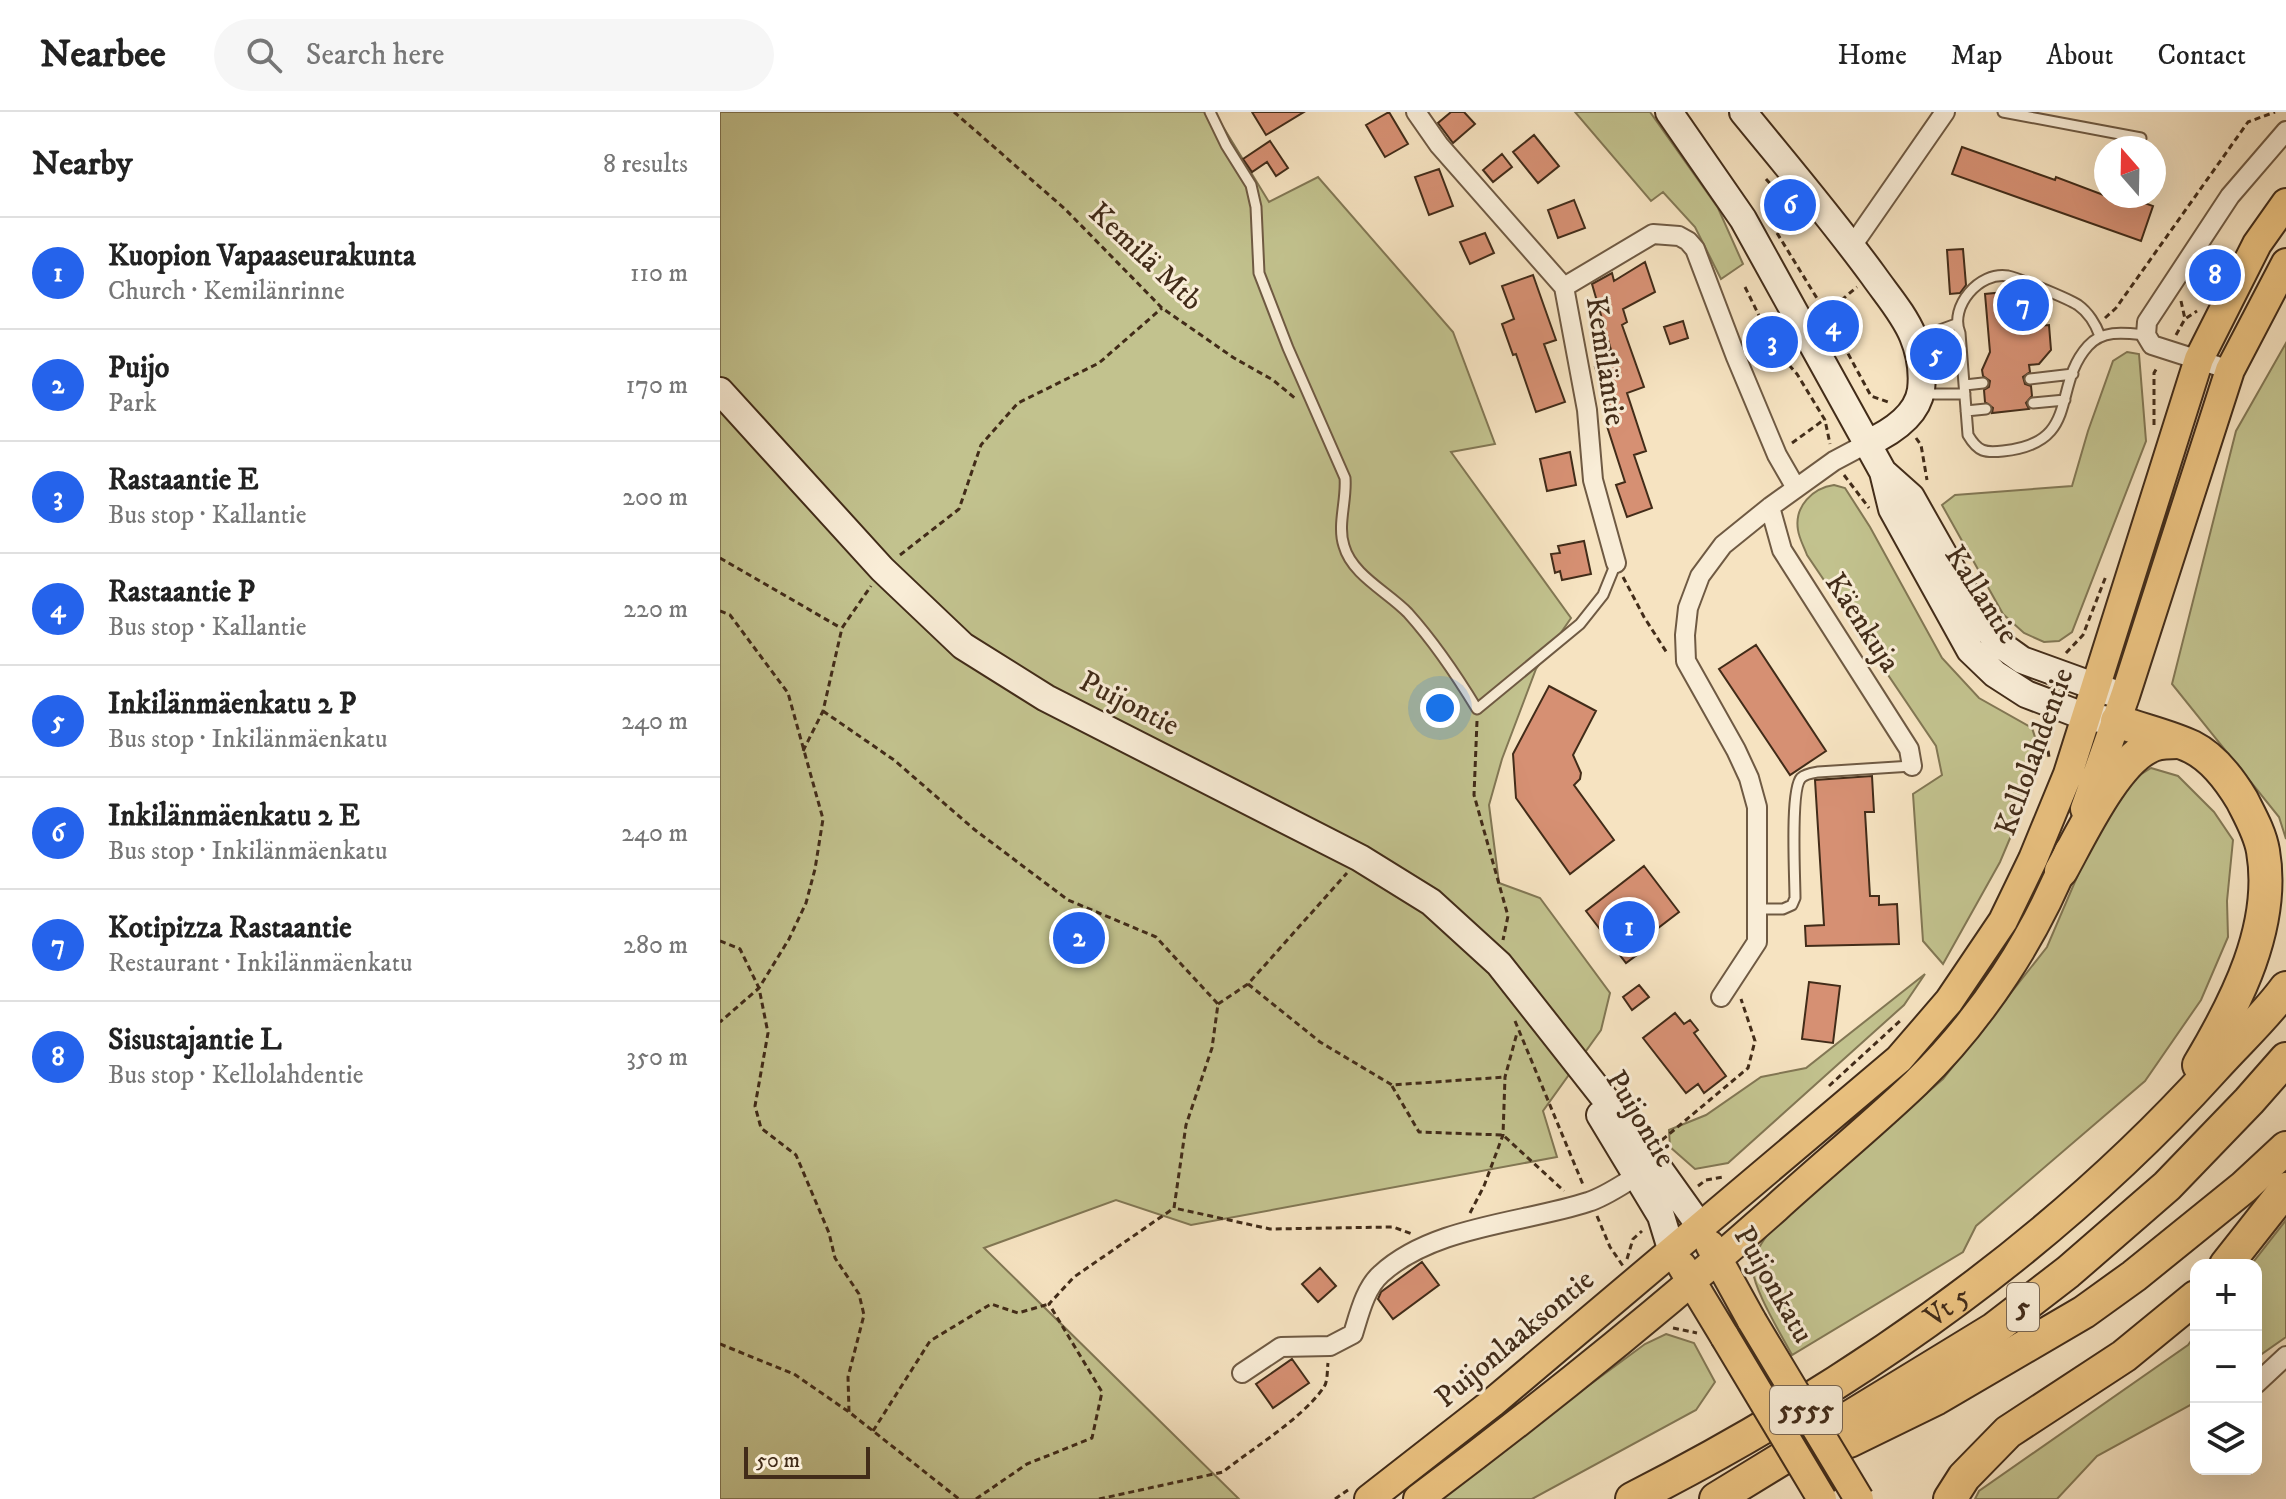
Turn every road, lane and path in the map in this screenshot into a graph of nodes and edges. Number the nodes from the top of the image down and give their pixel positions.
1 (954, 112) edge
2 (1210, 112) edge
3 (1416, 112) edge
4 (1669, 112) edge
5 (1743, 112) edge
6 (2003, 112) edge
7 (2275, 112) edge
8 (1941, 114) edge
9 (2286, 131) edge
10 (2130, 136) edge
11 (2286, 203) edge
12 (1852, 246) junction
13 (2286, 263) edge
14 (1861, 283) dead end
15 (1564, 287) junction
16 (1745, 287) dead end
17 (2202, 302) dead end
18 (1162, 308) junction
19 (1826, 313) dead end
20 (2185, 319) dead end
21 (1956, 324) junction
22 (2098, 331) junction
23 (2146, 335) junction
24 (1915, 339) junction
25 (2199, 359) junction
26 (2230, 370) junction
27 (2154, 373) dead end
28 (2073, 374) junction
29 (2030, 379) dead end
30 (1983, 383) dead end
31 (1965, 390) junction
32 (720, 391) edge
33 (1920, 394) junction
34 (1871, 396) dead end
35 (2065, 400) junction
36 (1891, 403) dead end
37 (2033, 403) dead end
38 (1986, 409) dead end
39 (1966, 411) junction
40 (1318, 418) junction
41 (2154, 435) dead end
42 (1866, 444) junction
43 (1921, 445) dead end
44 (1777, 455) junction
45 (1883, 472) junction
46 (1796, 488) junction
47 (1929, 489) dead end
48 (1770, 507) junction
49 (720, 558) edge
50 (1616, 563) junction
51 (2110, 563) dead end
52 (882, 569) junction
53 (720, 611) edge
54 (842, 628) junction
55 (2053, 651) dead end
56 (1667, 653) dead end
57 (2095, 687) junction
58 (1477, 709) junction
59 (823, 711) junction
60 (2109, 712) junction
61 (2039, 724) dead end
62 (2178, 742) junction
63 (803, 751) junction
64 (2048, 763) dead end
65 (1912, 766) joint
66 (1360, 858) junction
67 (2061, 871) junction
68 (1757, 909) junction
69 (720, 941) edge
70 (1499, 964) junction
71 (1734, 978) junction
72 (1248, 984) junction
73 (759, 988) junction
74 (2286, 988) edge
75 (1721, 997) dead end
76 (1218, 1004) junction
77 (1906, 1015) dead end
78 (1514, 1018) dead end
79 (720, 1022) edge
80 (1518, 1032) junction
81 (2286, 1059) edge
82 (1505, 1077) junction
83 (1392, 1085) junction
84 (1830, 1086) dead end
85 (2164, 1123) junction
86 (1503, 1135) junction
87 (2286, 1148) edge
88 (1647, 1164) junction
89 (1727, 1176) dead end
90 (1694, 1189) dead end
91 (2286, 1189) edge
92 (1585, 1203) junction
93 (1174, 1208) junction
94 (1647, 1227) dead end
95 (1702, 1229) junction
96 (1459, 1234) junction
97 (1435, 1243) junction
98 (1672, 1252) junction
99 (1718, 1259) junction
100 (2231, 1259) edge
101 (1691, 1280) junction
102 (2190, 1302) edge
103 (1049, 1304) junction
104 (1667, 1322) dead end
105 (1714, 1337) junction
106 (720, 1344) edge
107 (1330, 1346) junction
108 (2286, 1356) edge
109 (1242, 1373) dead end
110 (2262, 1378) edge
111 (849, 1412) junction
112 (873, 1431) junction
113 (959, 1499) edge
114 (976, 1499) edge
115 (1099, 1499) edge
116 (1369, 1499) edge
117 (1418, 1499) edge
118 (1632, 1499) edge
119 (1716, 1499) edge
120 (1731, 1499) edge
121 (1822, 1499) edge
122 (1859, 1499) edge
123 (1950, 1499) edge

1 - 18 path, Kemilä Mtb
2 - 40 lane
3 - 15 street
4 - 42 street, Kallantie
5 - 12 street
6 - 10 lane
7 - 22 path
8 - 12 street
9 - 23 street
11 - 25 main road, Kellolahdentie
12 - 24 street
13 - 26 main road, Kellolahdentie
14 - 19 path
15 - 44 street, Kemiläntie
15 - 50 street, Kemiläntie
16 - 44 path
17 - 20 path
18 - 40 path, Kemilä Mtb
18 - 52 path
21 - 22 lane
21 - 24 lane
21 - 31 lane
22 - 23 lane
22 - 28 lane
23 - 25 street
24 - 33 street
25 - 26 street
25 - 57 main road, Kellolahdentie
26 - 60 main road, Kellolahdentie
27 - 41 path
28 - 29 lane
28 - 35 lane
30 - 31 lane
31 - 33 lane
31 - 39 lane
32 - 52 street, Puijontie / 5555
33 - 42 street
34 - 36 path
35 - 37 lane
35 - 39 lane
38 - 39 lane
40 - 58 lane
42 - 45 street, Kallantie
42 - 46 street
43 - 47 path
44 - 46 street, Kemiläntie
45 - 57 street, Kallantie
45 - 60 street, Kallantie
46 - 48 street
48 - 65 street, Käenkuja
48 - 68 street
49 - 54 path
50 - 56 path
50 - 58 lane
51 - 55 path
52 - 54 path
52 - 66 street, Puijontie / 5555
53 - 63 path
54 - 59 path
57 - 60 main road, Kellolahdentie
58 - 70 path
59 - 63 path
59 - 76 path
60 - 62 highway
60 - 67 main road, Kellolahdentie
60 - 95 main road, Kellolahdentie
61 - 64 path
62 - 67 highway
62 - 85 highway
63 - 73 path
65 - 68 lane
66 - 70 street, Puijontie / 5555
66 - 72 path
67 - 99 main road, Kellolahdentie
68 - 71 street
69 - 73 path
70 - 88 street, Puijontie / 5555
71 - 75 street
71 - 88 path
72 - 76 path
72 - 83 path
73 - 79 path
73 - 111 path
74 - 85 highway, Vt 5 / 5
76 - 93 path
77 - 84 path
78 - 80 path
80 - 82 path
80 - 92 path
81 - 119 highway, Vt 5 / 5
82 - 83 path
82 - 86 path
83 - 86 path
85 - 118 highway, Vt 5 / 5
86 - 92 path
86 - 96 path
87 - 120 highway
88 - 92 street
88 - 95 street, Puijontie / 5555
88 - 98 street, Puijontie / 5555
89 - 90 path
91 - 100 highway
92 - 94 path
92 - 96 street
93 - 97 path
93 - 103 path
95 - 98 main road, Puijonlaaksontie
95 - 99 main road, Puijonkatu / 5555
96 - 97 street
97 - 107 street
98 - 101 main road, 5555
98 - 116 main road, Puijonlaaksontie
99 - 101 main road
99 - 122 main road, Puijonkatu / 5555, bridge
101 - 105 main road, 5555
101 - 117 main road
102 - 123 highway
103 - 112 path
103 - 114 path
104 - 105 path
105 - 121 main road, 5555, bridge
106 - 111 path
107 - 109 street
107 - 115 path
108 - 110 street
111 - 112 path
112 - 113 path

